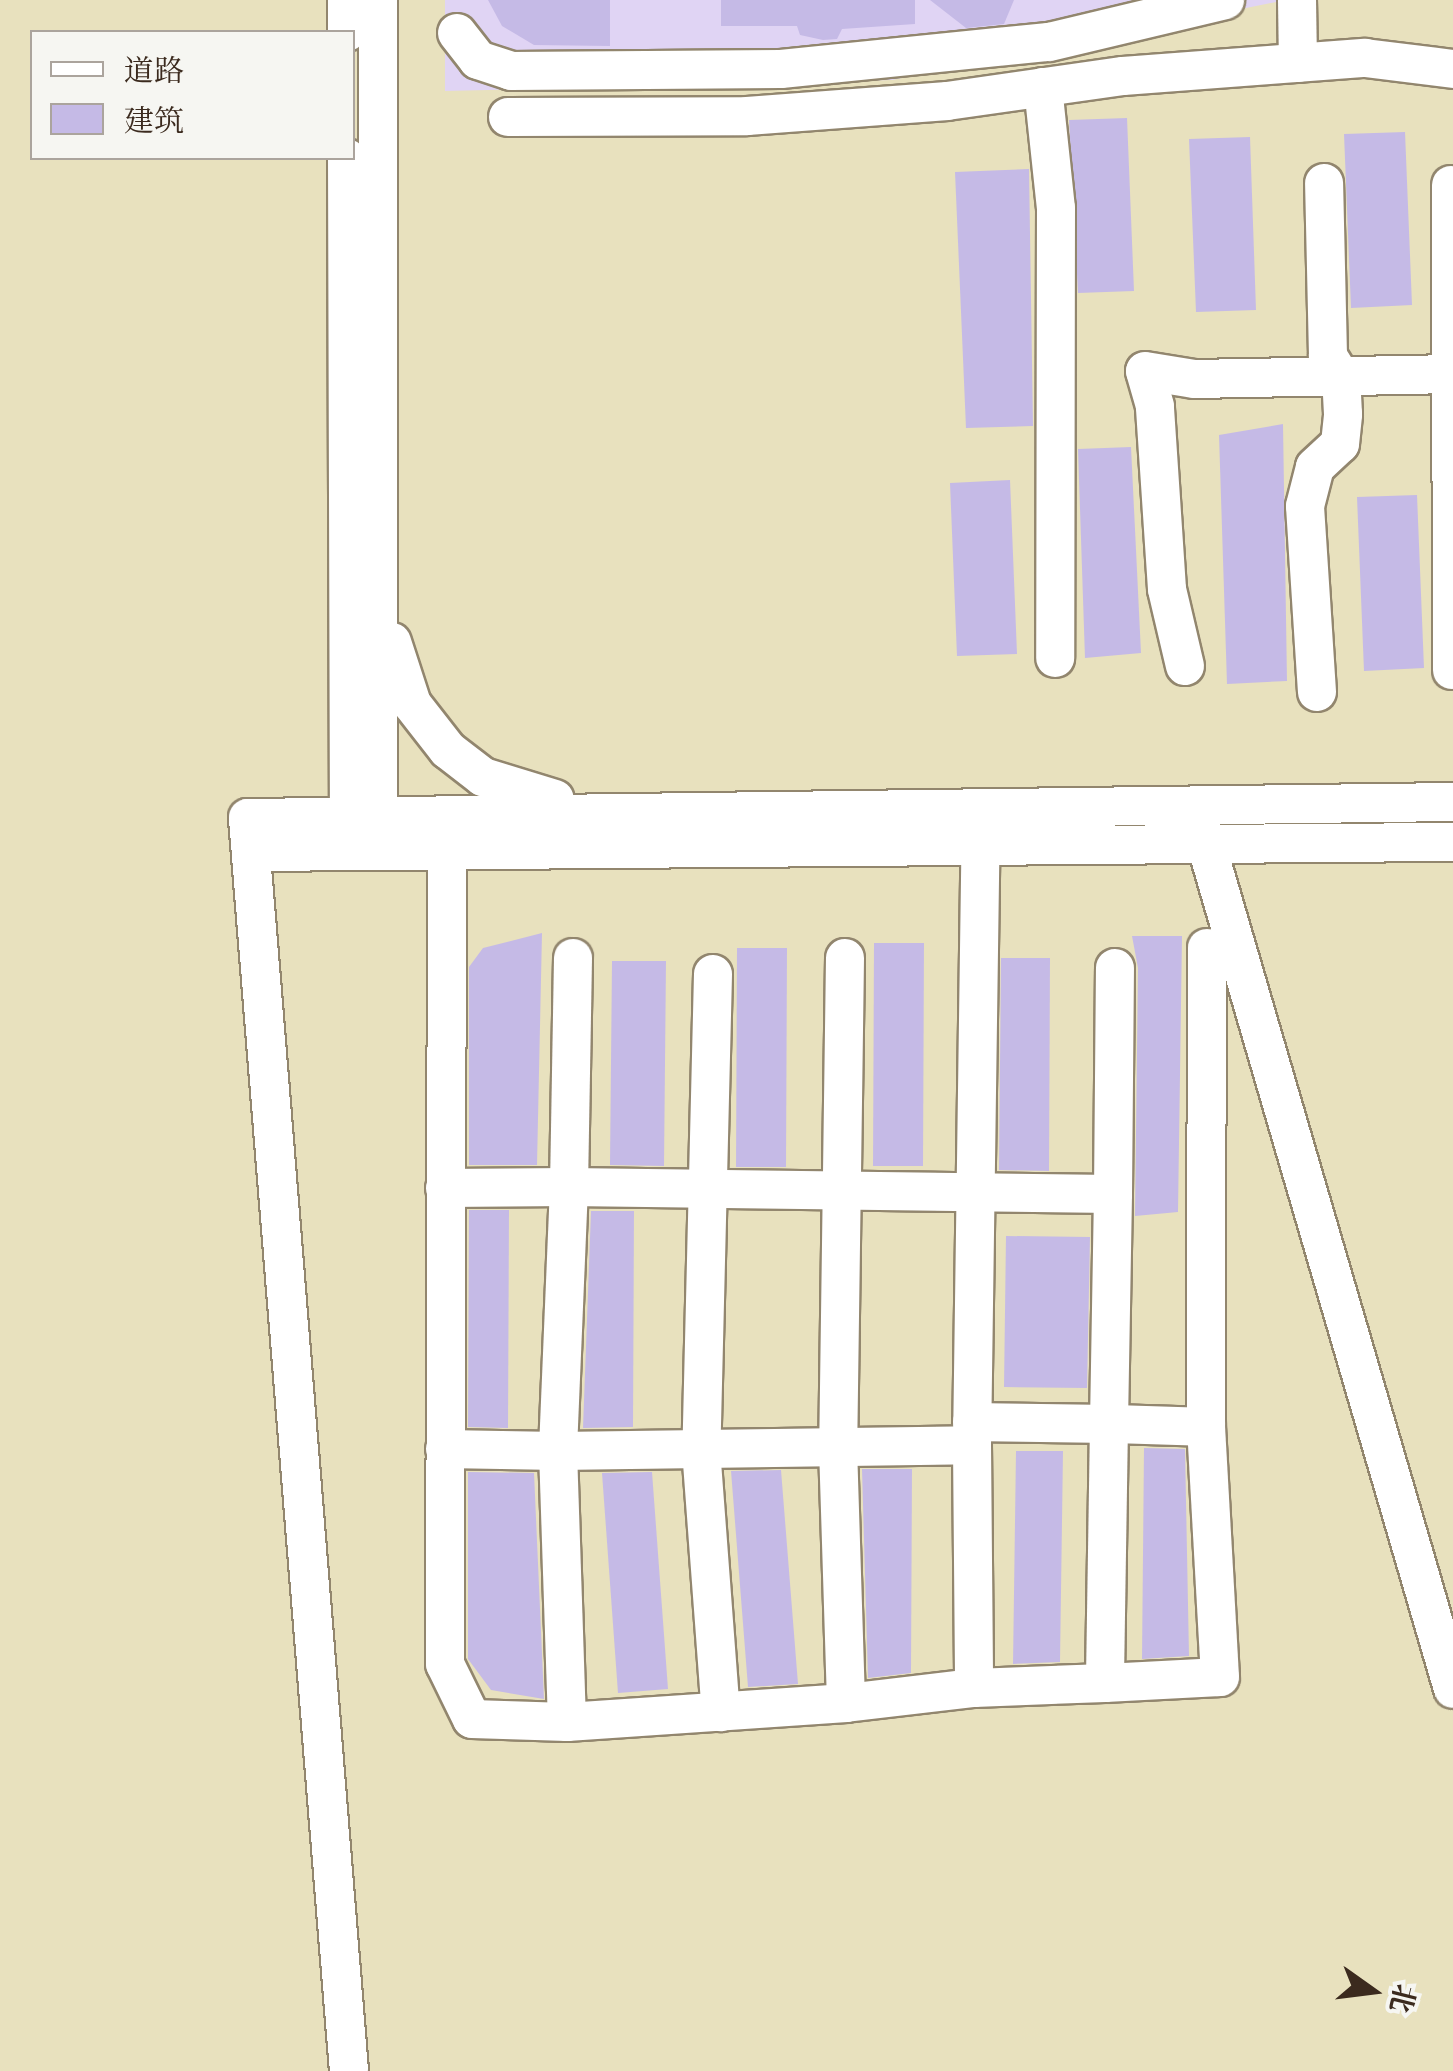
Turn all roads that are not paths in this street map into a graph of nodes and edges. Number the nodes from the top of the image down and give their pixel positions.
1 (347, 0) edge
2 (378, 0) edge
3 (1225, 0) edge
4 (1296, 0) edge
5 (347, 30) edge
6 (457, 33) dead end
7 (894, 60) junction
8 (1298, 63) junction
9 (1453, 69) edge
10 (1043, 87) junction
11 (898, 104) junction
12 (508, 117) dead end
13 (347, 160) edge
14 (1324, 184) dead end
15 (1452, 185) edge
16 (1452, 374) edge
17 (1341, 377) junction
18 (379, 586) junction
19 (1055, 658) dead end
20 (1186, 666) dead end
21 (1452, 670) edge
22 (1317, 692) dead end
23 (1453, 802) edge
24 (1195, 807) junction
25 (982, 808) junction
26 (652, 812) junction
27 (364, 833) junction
28 (1453, 842) edge
29 (1206, 846) junction
30 (982, 847) junction
31 (447, 852) junction
32 (1207, 948) dead end
33 (574, 958) dead end
34 (845, 958) dead end
35 (1116, 968) dead end
36 (713, 974) dead end
37 (568, 1186) junction
38 (445, 1188) junction
39 (707, 1189) junction
40 (840, 1190) junction
41 (978, 1192) junction
42 (1113, 1194) junction
43 (1109, 1424) junction
44 (1206, 1427) junction
45 (972, 1433) junction
46 (838, 1447) junction
47 (445, 1449) junction
48 (701, 1449) junction
49 (558, 1451) junction
50 (1105, 1683) junction
51 (974, 1688) junction
52 (1453, 1689) edge
53 (846, 1704) junction
54 (721, 1712) junction
55 (568, 1722) junction
56 (349, 2071) edge

1 - 5 street
2 - 18 street
3 - 7 street
4 - 8 street
6 - 7 street
7 - 11 street
8 - 9 street
8 - 10 street
10 - 11 street
10 - 19 street
11 - 12 street
13 - 27 street
14 - 17 street
15 - 16 street
16 - 17 street
16 - 21 street
17 - 20 street
17 - 22 street
18 - 26 street
18 - 27 street
23 - 24 street
24 - 25 street
24 - 29 street
25 - 26 street
25 - 30 street
26 - 27 street
27 - 31 street
27 - 56 street
28 - 29 street
29 - 30 street
29 - 52 street
30 - 31 street
30 - 41 street
31 - 38 street
32 - 44 street
33 - 37 street
34 - 40 street
35 - 42 street
36 - 39 street
37 - 38 street
37 - 39 street
37 - 49 street
38 - 47 street
39 - 40 street
39 - 48 street
40 - 41 street
40 - 46 street
41 - 42 street
41 - 45 street
42 - 43 street
43 - 44 street
43 - 45 street
43 - 50 street
44 - 50 street
45 - 46 street
45 - 51 street
46 - 48 street
46 - 53 street
47 - 49 street
47 - 55 street
48 - 49 street
48 - 54 street
49 - 55 street
50 - 51 street
51 - 53 street
53 - 54 street
54 - 55 street

